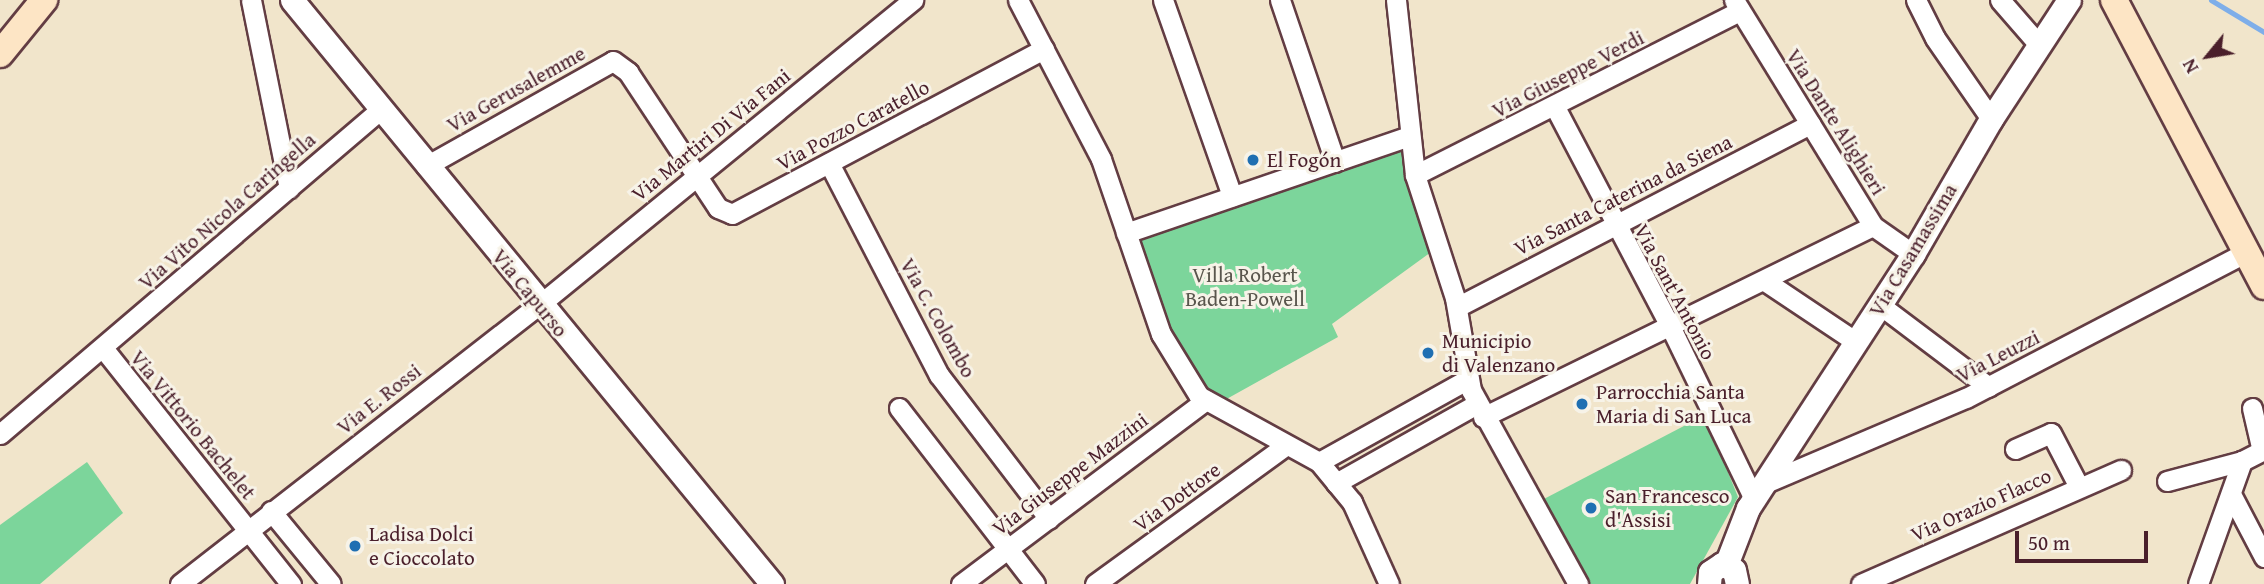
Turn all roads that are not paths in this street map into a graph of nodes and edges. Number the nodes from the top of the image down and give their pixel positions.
1 (44, 0) edge
2 (251, 0) edge
3 (292, 0) edge
4 (913, 0) edge
5 (1018, 0) edge
6 (1163, 0) edge
7 (1280, 0) edge
8 (1396, 0) edge
9 (1916, 0) edge
10 (2000, 0) edge
11 (2069, 0) edge
12 (2113, 0) edge
13 (1737, 5) edge
14 (2040, 46) junction
15 (1044, 49) junction
16 (0, 54) edge
17 (1555, 107) junction
18 (382, 109) junction
19 (1991, 119) junction
20 (1810, 124) junction
21 (1410, 136) junction
22 (1335, 162) junction
23 (829, 163) junction
24 (426, 166) junction
25 (1415, 175) junction
26 (696, 176) junction
27 (289, 188) junction
28 (1232, 196) junction
29 (1615, 225) junction
30 (1873, 226) junction
31 (1126, 233) junction
32 (2246, 253) junction
33 (1913, 254) junction
34 (1765, 281) junction
35 (2264, 286) edge
36 (539, 304) junction
37 (1880, 305) junction
38 (1457, 307) junction
39 (1669, 324) junction
40 (1856, 342) junction
41 (103, 348) junction
42 (1468, 379) junction
43 (1989, 387) junction
44 (1206, 400) junction
45 (899, 408) dead end
46 (2252, 408) dead end
47 (1480, 411) junction
48 (0, 434) edge
49 (1285, 446) junction
50 (2015, 449) dead end
51 (2242, 461) junction
52 (1318, 462) junction
53 (2121, 470) dead end
54 (2167, 481) dead end
55 (1336, 483) junction
56 (2079, 487) junction
57 (1758, 492) junction
58 (2232, 496) junction
59 (271, 511) junction
60 (1049, 519) junction
61 (247, 529) junction
62 (302, 548) junction
63 (1009, 549) junction
64 (2264, 556) edge
65 (278, 568) junction
66 (1723, 579) edge
67 (1574, 583) edge
68 (180, 584) edge
69 (291, 584) edge
70 (331, 584) edge
71 (772, 584) edge
72 (961, 584) edge
73 (1035, 584) edge
74 (1095, 584) edge
75 (1389, 584) edge
76 (1861, 584) edge
77 (2199, 584) edge

1 - 16 main road
2 - 27 street
3 - 18 street, Via Capurso
4 - 26 street, Via Martiri Di Via Fani
5 - 15 street
6 - 28 street
7 - 22 street
8 - 21 street
9 - 19 street
10 - 14 street
11 - 14 street, Via Casamassima
12 - 32 main road
13 - 17 street, Via Giuseppe Verdi
13 - 20 street, Via Dante Alighieri
14 - 19 street, Via Casamassima
15 - 23 street, Via Pozzo Caratello
15 - 31 street
17 - 25 street, Via Giuseppe Verdi
17 - 29 street, Via Sant'Antonio
18 - 24 street, Via Capurso
18 - 27 street, Via Vito Nicola Caringella
19 - 33 street, Via Casamassima
20 - 29 street, Via Santa Caterina da Siena
20 - 30 street, Via Dante Alighieri
21 - 22 street
21 - 25 street
22 - 28 street
23 - 26 street, Via Pozzo Caratello
23 - 60 street, Via C. Colombo
24 - 26 street, Via Gerusalemme
24 - 36 street, Via Capurso
25 - 38 street
26 - 36 street, Via Martiri Di Via Fani
27 - 41 street, Via Vito Nicola Caringella
28 - 31 street
29 - 38 street, Via Santa Caterina da Siena
29 - 39 street, Via Sant'Antonio
30 - 33 street, Via Dante Alighieri
30 - 34 street
31 - 44 street
32 - 35 main road
32 - 43 street, Via Leuzzi
33 - 37 street, Via Casamassima
34 - 39 street
34 - 40 street
36 - 59 street, Via E. Rossi
36 - 71 street, Via Capurso
37 - 40 street, Via Casamassima
37 - 43 street
38 - 42 street
39 - 47 street
39 - 57 street, Via Sant'Antonio
40 - 57 street, Via Casamassima
41 - 48 street, Via Vito Nicola Caringella
41 - 61 street, Via Vittorio Bachelet
42 - 47 street
42 - 52 street
43 - 57 street, Via Leuzzi
44 - 49 street
44 - 60 street, Via Giuseppe Mazzini
45 - 63 street
46 - 51 street
47 - 55 street
47 - 67 street
49 - 52 street
49 - 74 street, Via Dottore
50 - 56 street
51 - 54 street
51 - 58 street
52 - 55 street
53 - 56 street, Via Orazio Flacco
55 - 75 street
56 - 76 street, Via Orazio Flacco
57 - 66 street, Via Casamassima
58 - 64 street
58 - 77 street
59 - 61 street, Via E. Rossi
59 - 62 street
60 - 63 street, Via Giuseppe Mazzini
61 - 65 street, Via Vittorio Bachelet
61 - 68 street, Via E. Rossi
62 - 65 street
62 - 70 street
63 - 72 street, Via Giuseppe Mazzini
63 - 73 street
65 - 69 street, Via Vittorio Bachelet

